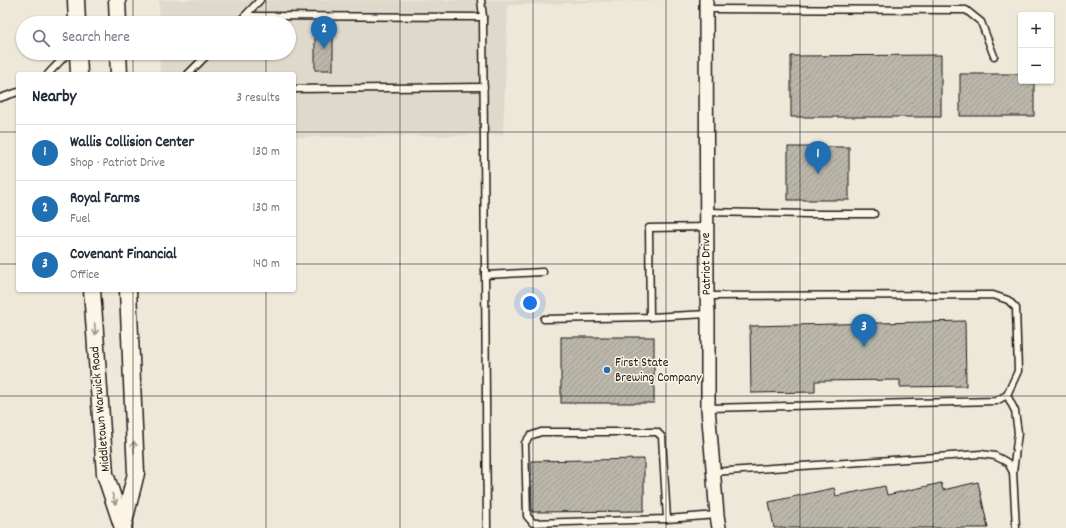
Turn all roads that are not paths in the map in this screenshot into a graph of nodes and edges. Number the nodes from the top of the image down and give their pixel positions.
1 (76, 0) edge
2 (117, 0) edge
3 (260, 0) edge
4 (481, 0) edge
5 (706, 5) edge
6 (77, 16) edge
7 (118, 16) edge
8 (245, 16) edge
9 (296, 16) edge
10 (483, 18) junction
11 (994, 56) dead end
12 (61, 60) edge
13 (78, 60) edge
14 (118, 60) edge
15 (202, 60) edge
16 (50, 72) edge
17 (79, 72) edge
18 (119, 72) edge
19 (190, 72) edge
20 (484, 87) junction
21 (296, 89) edge
22 (16, 93) edge
23 (0, 98) edge
24 (707, 212) junction
25 (874, 214) dead end
26 (707, 227) junction
27 (544, 272) dead end
28 (485, 275) junction
29 (92, 292) edge
30 (128, 292) edge
31 (707, 296) junction
32 (708, 314) junction
33 (650, 317) junction
34 (544, 319) dead end
35 (1007, 394) junction
36 (708, 408) junction
37 (713, 472) junction
38 (1013, 472) junction
39 (667, 519) junction
40 (718, 522) edge
41 (123, 527) edge
42 (487, 528) edge
43 (1016, 528) edge

1 - 6 street
2 - 7 street
3 - 8 lane
4 - 10 lane
5 - 11 lane
5 - 24 street, Patriot Drive
9 - 10 lane
10 - 20 lane
12 - 16 lane
13 - 17 street
14 - 18 street
15 - 19 lane
20 - 21 lane
20 - 28 lane
22 - 23 lane
24 - 25 lane
24 - 26 street, Patriot Drive
26 - 31 street, Patriot Drive
26 - 33 lane
27 - 28 lane
28 - 42 lane
29 -> 41 street, Middletown Warwick Road
41 -> 30 street, Middletown Warwick Road
31 - 32 street, Patriot Drive
31 - 35 lane
32 - 33 lane
32 - 36 street, Patriot Drive
33 - 34 lane
35 - 36 lane
35 - 38 lane
36 - 37 street, Patriot Drive
37 - 38 lane
37 - 40 street, Patriot Drive
38 - 43 lane
39 - 39 lane
39 - 40 lane

